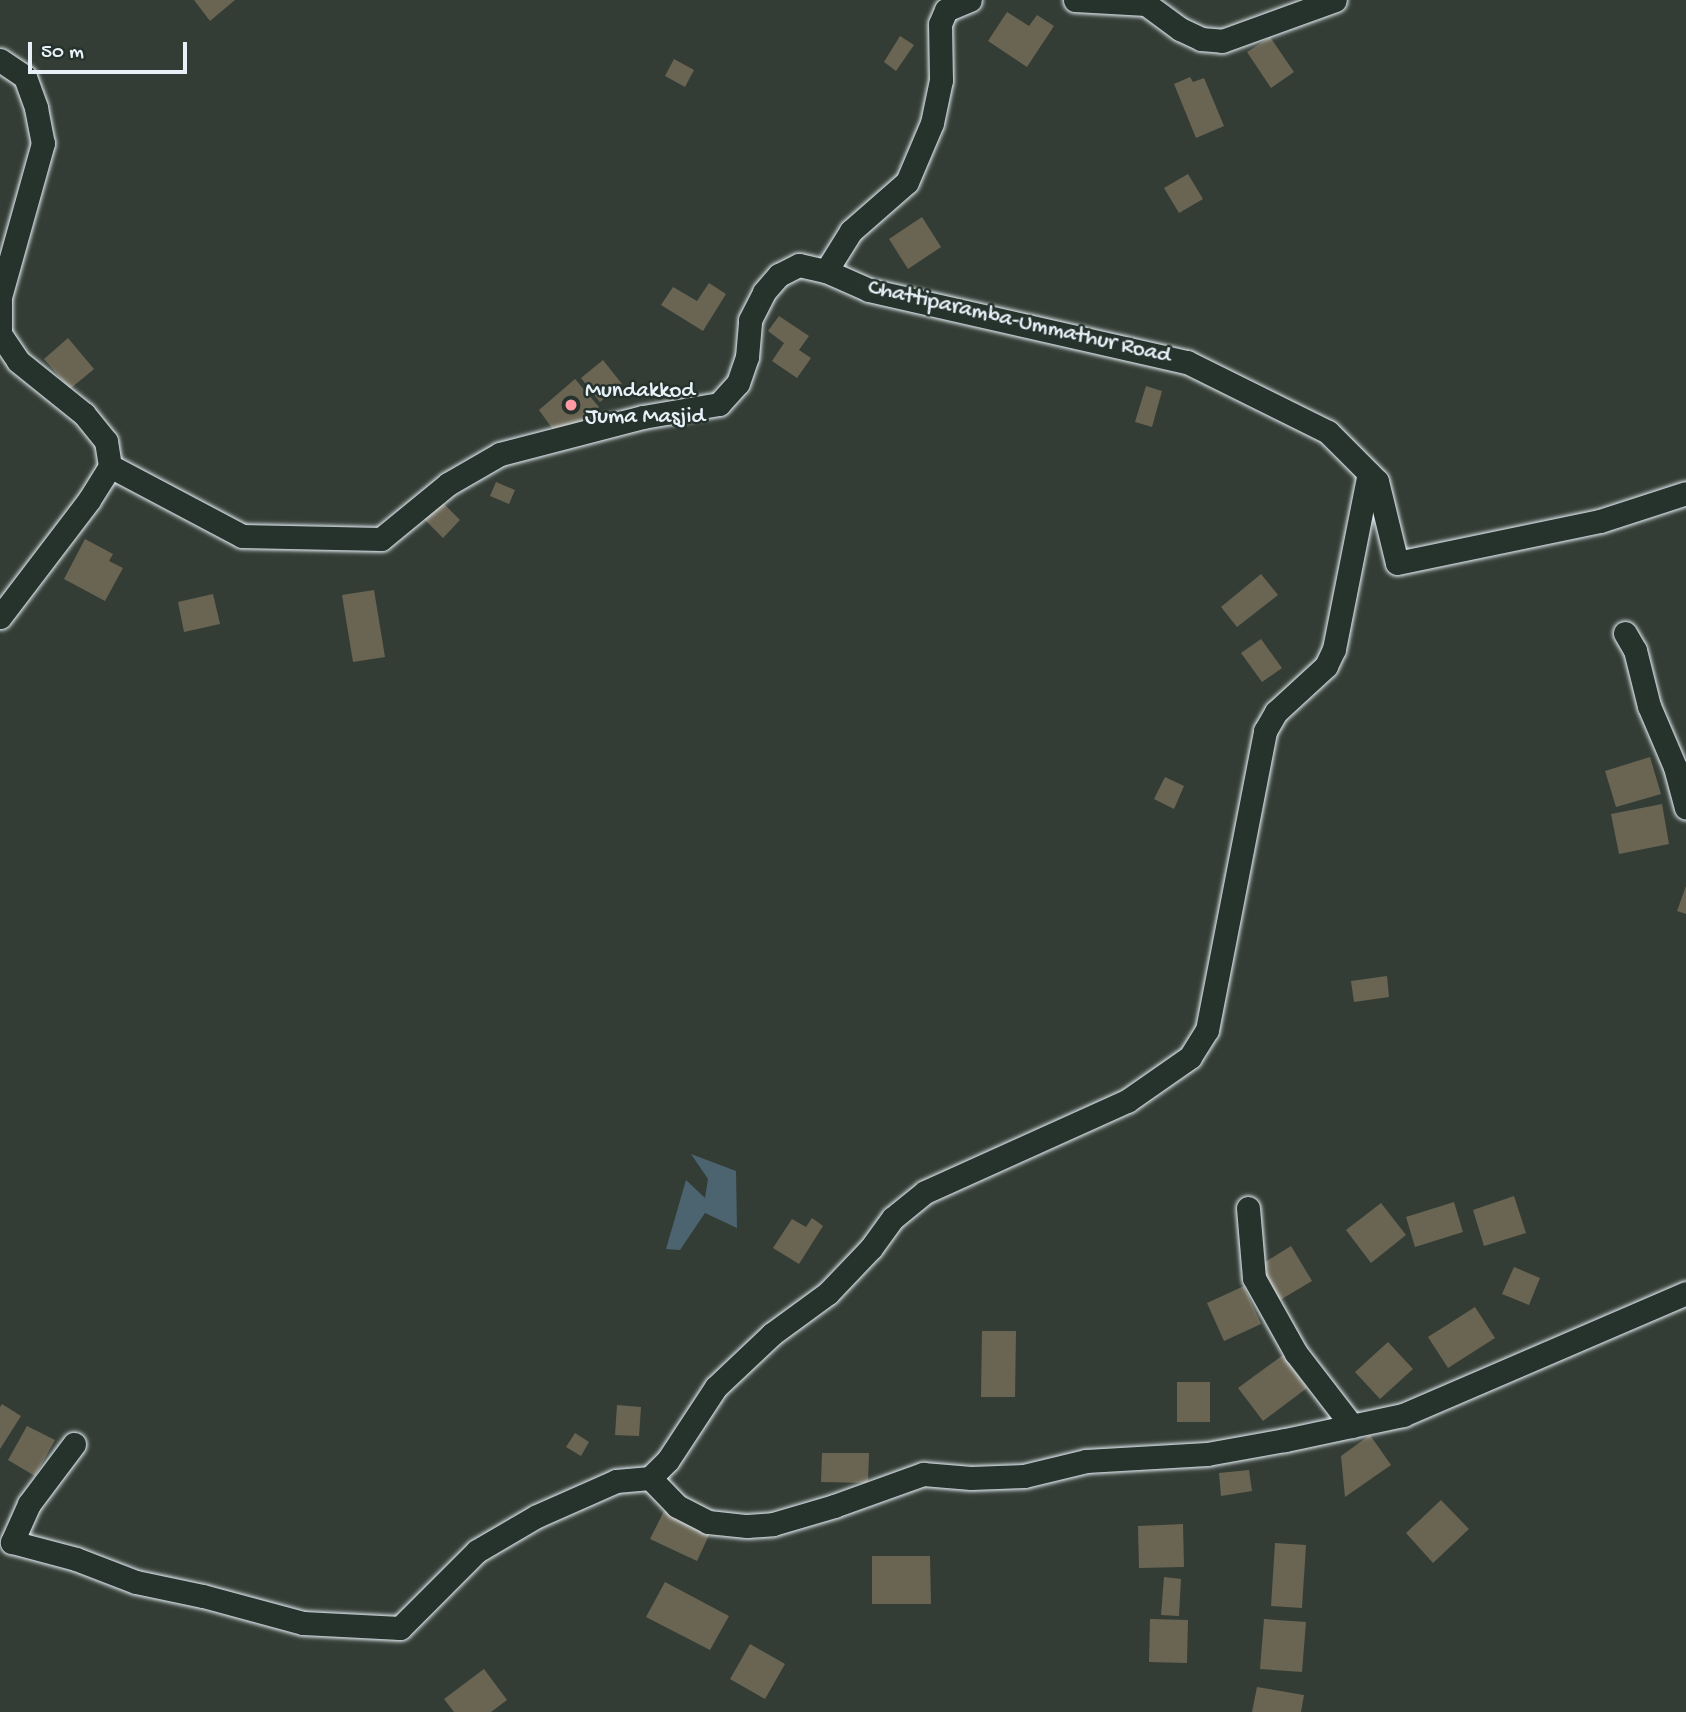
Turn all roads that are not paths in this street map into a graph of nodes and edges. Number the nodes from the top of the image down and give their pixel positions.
1 (970, 0) edge
2 (1075, 0) edge
3 (1335, 0) edge
4 (0, 60) edge
5 (826, 271) junction
6 (110, 466) junction
7 (1368, 473) junction
8 (1686, 493) edge
9 (0, 617) edge
10 (1625, 633) dead end
11 (1686, 808) edge
12 (1248, 1208) dead end
13 (1686, 1293) edge
14 (1352, 1426) junction
15 (74, 1444) dead end
16 (650, 1478) junction

1 - 5 street
2 - 3 street
4 - 6 street
5 - 6 street, Chattiparamba-Ummathur Road
5 - 7 street, Chattiparamba-Ummathur Road
6 - 9 street
7 - 8 street, Chattiparamba-Ummathur Road
7 - 16 street
10 - 11 street
12 - 14 street
13 - 14 street
14 - 16 street
15 - 16 street

